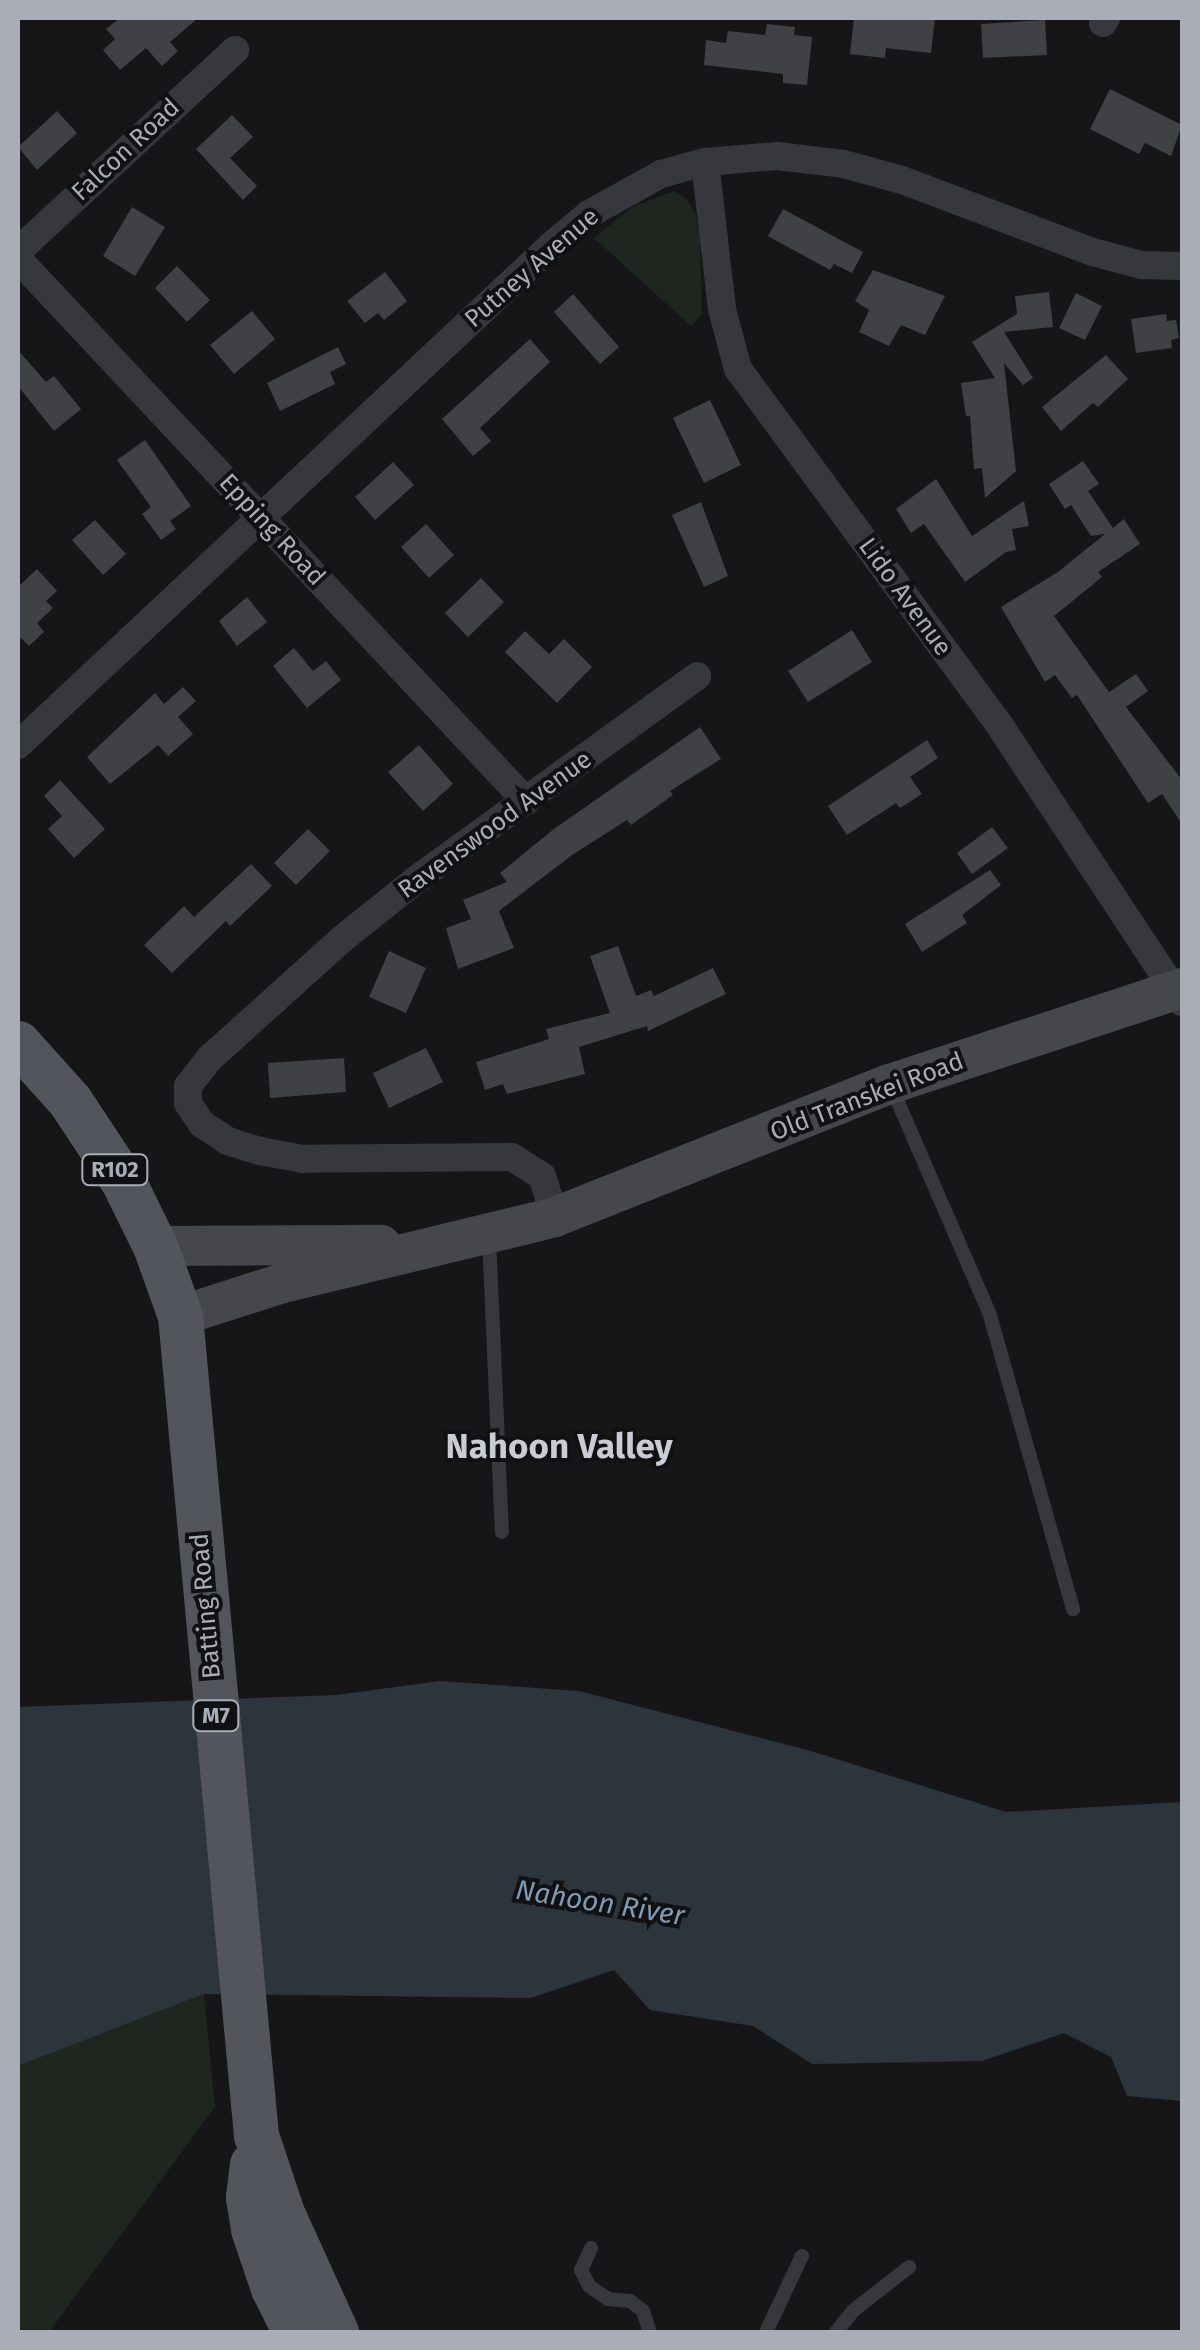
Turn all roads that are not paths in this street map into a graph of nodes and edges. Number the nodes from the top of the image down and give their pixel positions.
1 (235, 50) dead end
2 (705, 162) junction
3 (18, 251) edge
4 (18, 260) edge
5 (1182, 266) edge
6 (260, 517) junction
7 (697, 676) dead end
8 (18, 745) edge
9 (526, 801) junction
10 (1180, 994) edge
11 (18, 1044) edge
12 (890, 1084) junction
13 (554, 1217) junction
14 (488, 1236) junction
15 (155, 1246) junction
16 (444, 1246) junction
17 (180, 1316) junction
18 (185, 1383) joint
19 (502, 1532) dead end
20 (1073, 1609) dead end
21 (256, 2135) junction
22 (592, 2248) dead end
23 (802, 2256) dead end
24 (909, 2267) dead end
25 (295, 2332) edge
26 (336, 2332) edge
27 (650, 2332) edge
28 (766, 2332) edge
29 (836, 2332) edge

1 - 3 street, Falcon Road
2 - 5 street, Putney Avenue
2 - 6 street, Putney Avenue
2 - 10 street, Lido Avenue
4 - 6 street, Epping Road
6 - 8 street, Putney Avenue
6 - 9 street, Epping Road
7 - 9 street, Ravenswood Avenue
9 - 13 street, Ravenswood Avenue
10 - 12 main road, Old Transkei Road
11 - 15 main road, R102
12 - 13 main road, Old Transkei Road
12 - 20 lane
13 - 14 main road, Old Transkei Road
14 - 16 main road, Old Transkei Road
14 - 19 lane
15 - 16 main road, Old Transkei Road
15 - 17 main road, R102
16 - 17 main road, Old Transkei Road
17 - 18 main road, Batting Road / R102
18 - 21 main road, Batting Road / M7
21 - 25 main road, Batting Road / M7
21 - 26 main road, Batting Road / M7
22 - 27 lane
23 - 28 lane
24 - 29 lane

